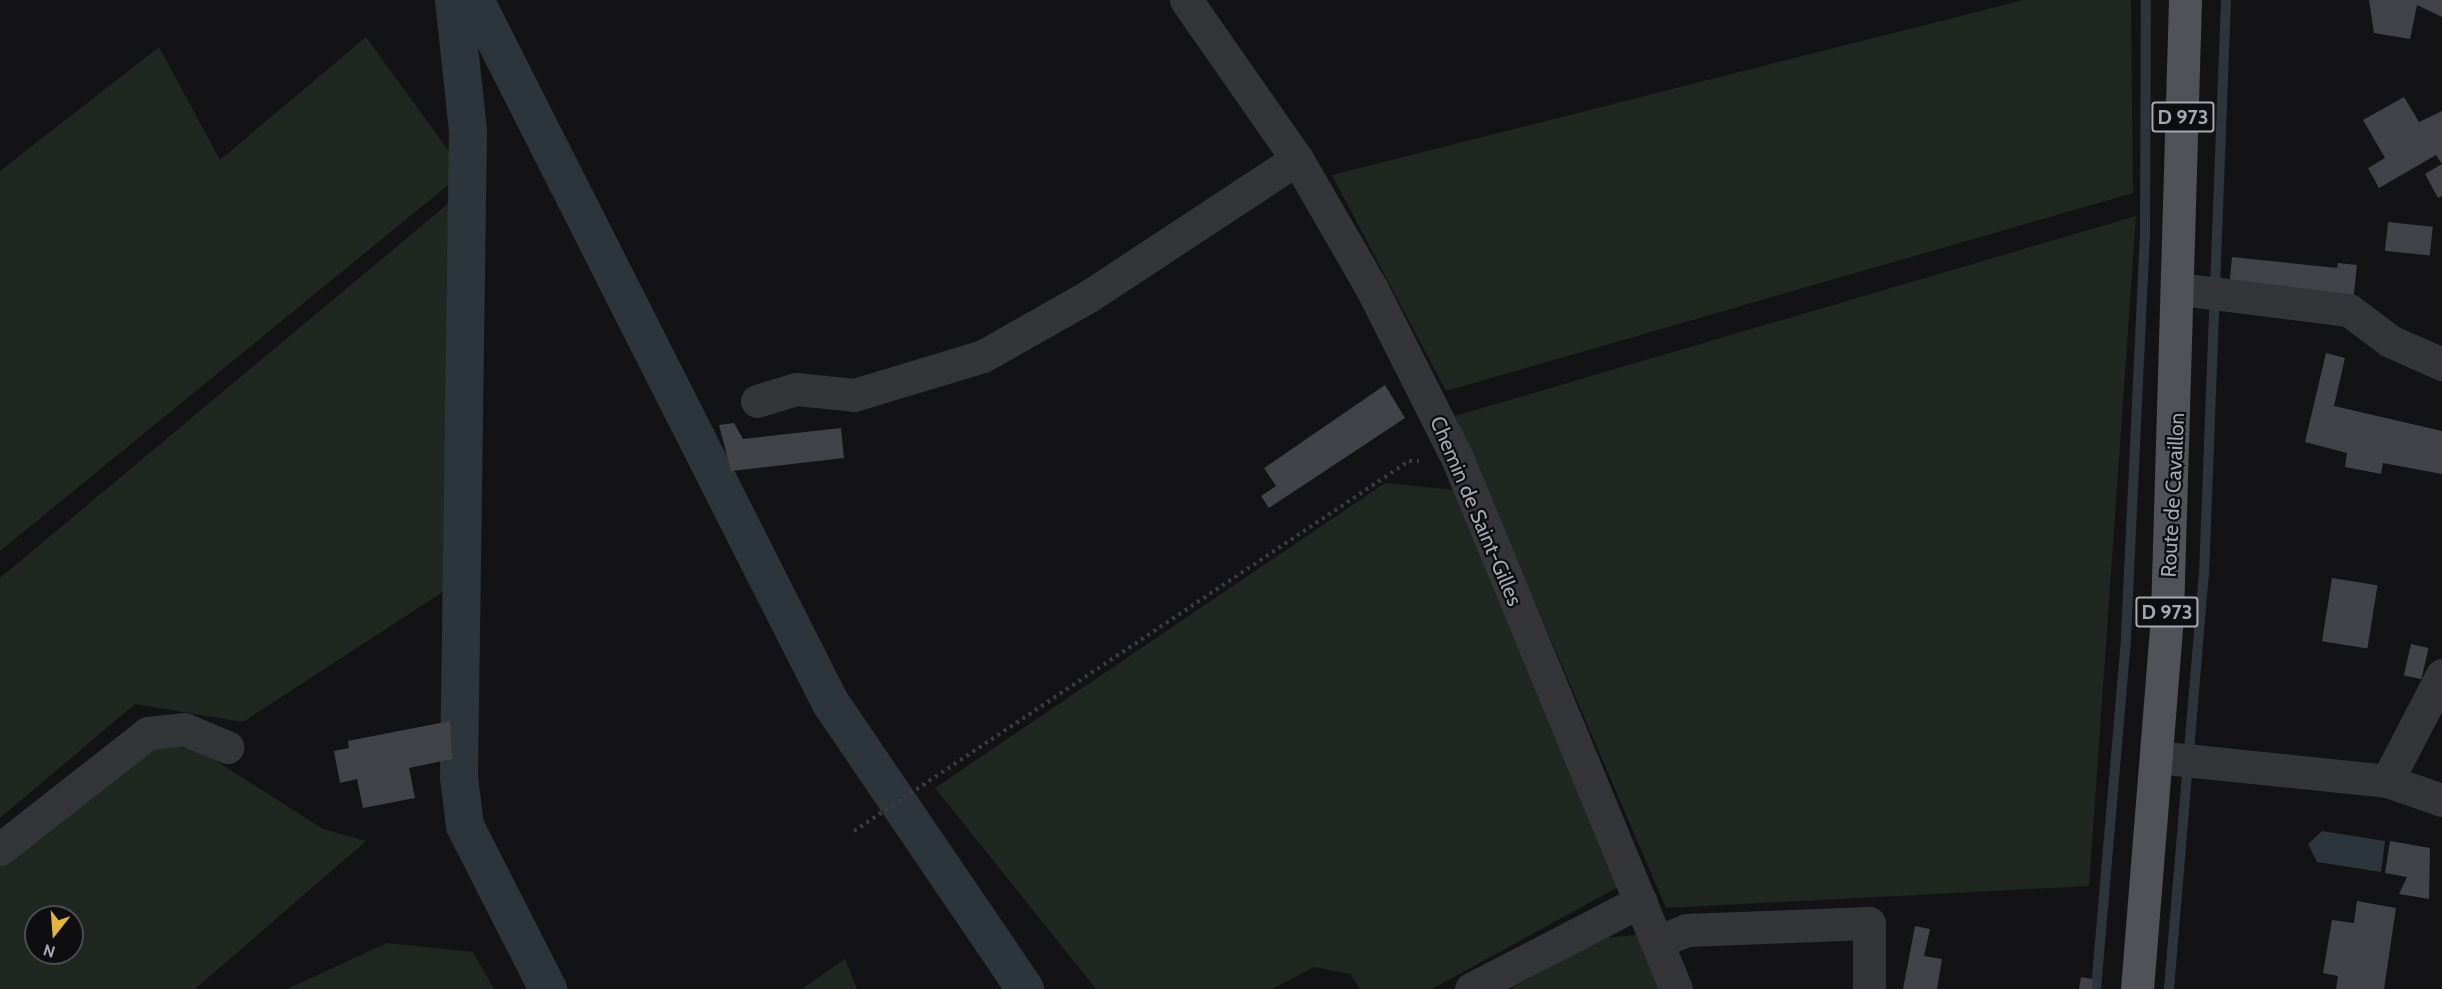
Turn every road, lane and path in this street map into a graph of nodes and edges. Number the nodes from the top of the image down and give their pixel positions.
1 (1185, 0) edge
2 (2186, 0) edge
3 (1297, 159) junction
4 (2180, 289) junction
5 (2442, 364) edge
6 (757, 401) dead end
7 (1458, 460) junction
8 (2442, 675) edge
9 (227, 747) dead end
10 (2156, 758) junction
11 (2386, 781) junction
12 (2442, 800) edge
13 (854, 831) dead end
14 (0, 849) edge
15 (1641, 901) junction
16 (1657, 942) junction
17 (1471, 989) edge
18 (1676, 989) edge
19 (1869, 989) edge
20 (2137, 989) edge

1 - 3 street, Chemin de Saint-Gilles
2 - 4 main road, Route de Cavaillon / D 973
3 - 6 street
3 - 7 street, Chemin de Saint-Gilles
4 - 5 street
4 - 10 main road, Route de Cavaillon / D 973
7 - 13 path
7 - 15 street, Chemin de Saint-Gilles
8 - 11 street
9 - 14 street
10 - 11 street
10 - 20 main road, Route de Cavaillon / D 973
11 - 12 street
15 - 16 street, Chemin de Saint-Gilles
15 - 17 street
16 - 18 street, Chemin de Saint-Gilles
16 - 19 street

